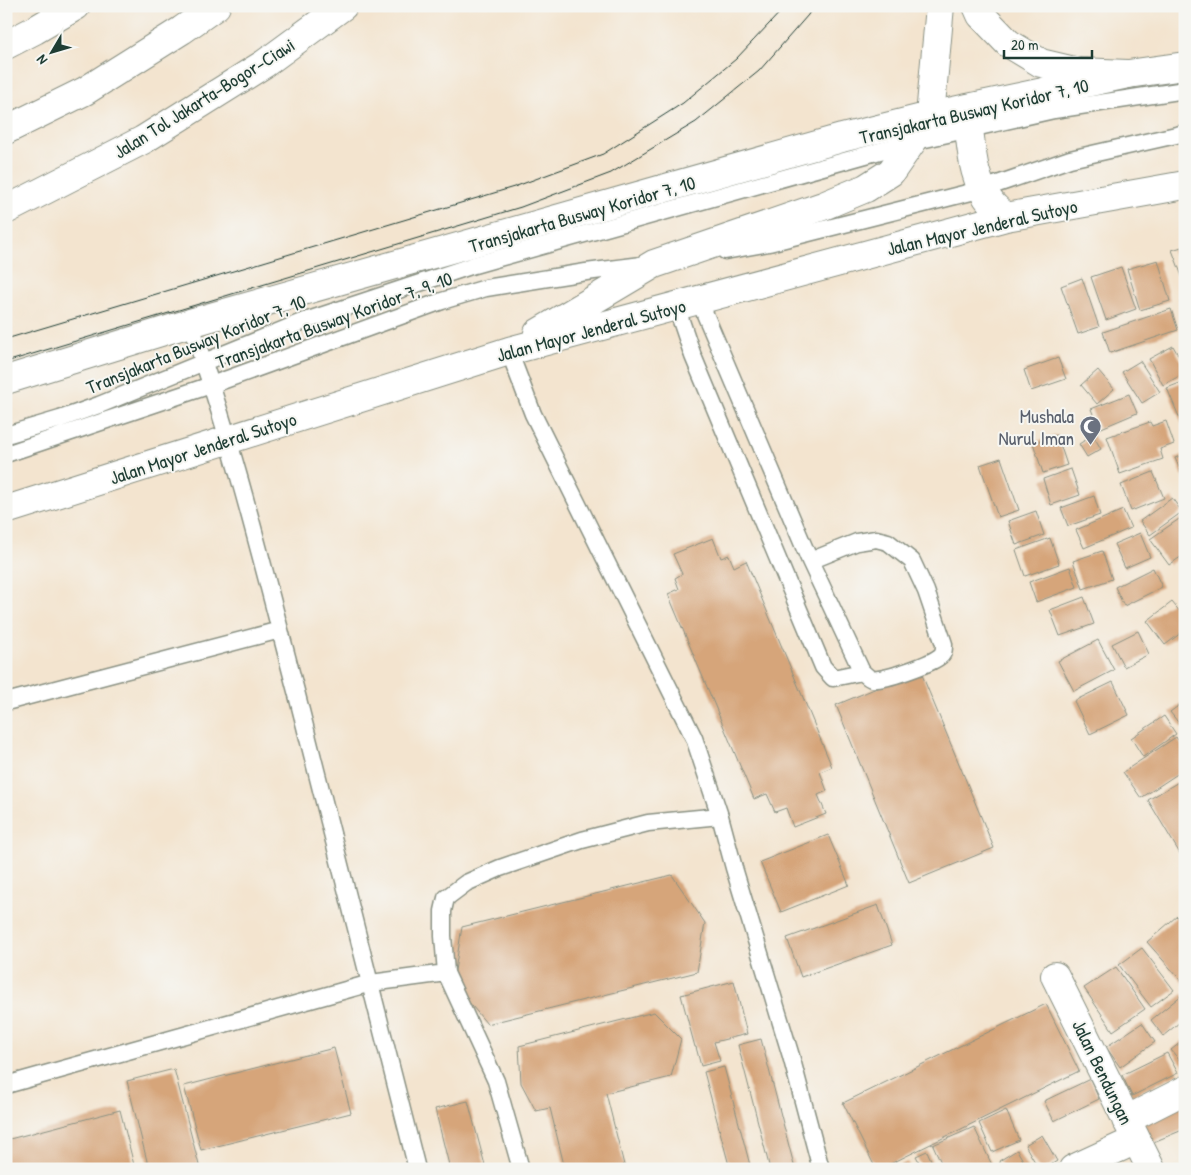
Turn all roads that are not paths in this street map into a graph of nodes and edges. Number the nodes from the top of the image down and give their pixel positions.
1 (76, 6) edge
2 (216, 6) edge
3 (343, 6) edge
4 (940, 6) edge
5 (977, 6) edge
6 (6, 45) edge
7 (1185, 66) edge
8 (1128, 74) junction
9 (1185, 90) edge
10 (986, 104) junction
11 (930, 116) junction
12 (969, 129) junction
13 (6, 130) edge
14 (1185, 133) edge
15 (912, 142) junction
16 (1185, 185) edge
17 (983, 189) junction
18 (6, 210) edge
19 (1006, 218) junction
20 (654, 264) junction
21 (687, 303) junction
22 (190, 323) junction
23 (509, 351) junction
24 (204, 362) junction
25 (6, 380) edge
26 (211, 385) junction
27 (6, 435) edge
28 (228, 440) junction
29 (6, 454) edge
30 (6, 510) edge
31 (810, 561) junction
32 (280, 630) junction
33 (862, 672) junction
34 (6, 702) edge
35 (720, 816) junction
36 (446, 973) junction
37 (1055, 976) dead end
38 (371, 983) junction
39 (6, 1085) edge
40 (1185, 1090) edge
41 (1131, 1130) junction
42 (418, 1169) edge
43 (521, 1169) edge
44 (821, 1169) edge
45 (1073, 1169) edge
46 (1151, 1169) edge

1 - 6 main road
2 - 13 main road
3 - 18 main road, Jalan Tol Jakarta–Bogor–Ciawi
4 - 11 main road
5 - 8 main road
7 - 8 main road
8 - 10 main road
9 - 12 lane, Transjakarta Busway Koridor 7, 10
10 - 11 main road
10 - 12 main road
11 - 15 main road
11 - 22 main road
12 - 15 lane, Transjakarta Busway Koridor 7, 10
12 - 17 main road
14 - 17 lane
15 - 20 main road
15 - 24 lane, Transjakarta Busway Koridor 7, 10
16 - 19 main road, Jalan Mayor Jenderal Sutoyo
17 - 19 main road
17 - 20 lane
19 - 21 main road, Jalan Mayor Jenderal Sutoyo
20 - 23 main road
20 - 26 lane, Transjakarta Busway Koridor 7, 9, 10
21 - 23 main road, Jalan Mayor Jenderal Sutoyo
21 - 31 lane
21 - 33 lane
22 - 24 lane
22 - 25 main road
23 - 28 main road, Jalan Mayor Jenderal Sutoyo
23 - 35 lane
24 - 26 lane
24 - 27 lane, Transjakarta Busway Koridor 7, 10
26 - 28 lane
26 - 29 lane, Transjakarta Busway Koridor 7, 9, 10
28 - 30 main road, Jalan Mayor Jenderal Sutoyo
28 - 32 lane
31 - 33 lane
31 - 33 lane
32 - 34 lane
32 - 38 lane
35 - 36 lane
35 - 44 lane
36 - 38 lane
36 - 43 lane
37 - 41 main road, Jalan Bendungan
38 - 39 lane
38 - 42 lane
40 - 41 main road
41 - 45 main road
41 - 46 main road, Jalan Bendungan

